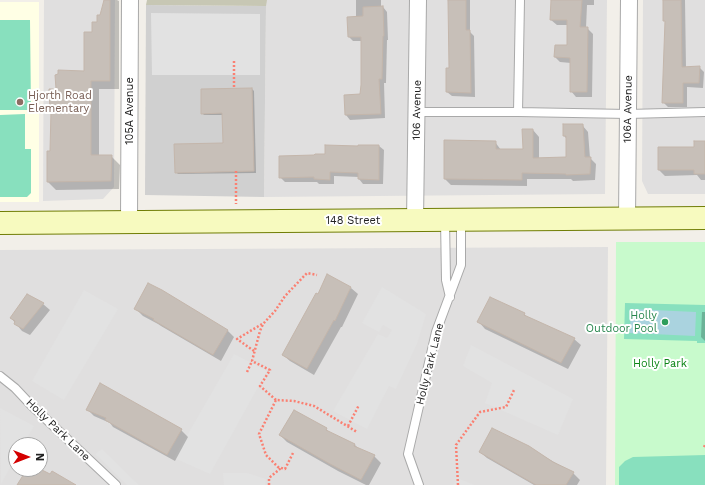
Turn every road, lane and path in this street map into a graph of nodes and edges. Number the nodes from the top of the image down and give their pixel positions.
1 (130, 0) edge
2 (418, 0) edge
3 (520, 0) edge
4 (628, 0) edge
5 (234, 61) dead end
6 (234, 89) dead end
7 (417, 112) junction
8 (518, 112) junction
9 (705, 112) edge
10 (628, 114) junction
11 (236, 171) dead end
12 (236, 204) dead end
13 (705, 218) edge
14 (626, 219) junction
15 (453, 220) junction
16 (414, 221) junction
17 (129, 222) junction
18 (0, 223) edge
19 (317, 275) dead end
20 (450, 297) junction
21 (262, 324) junction
22 (254, 351) junction
23 (252, 361) junction
24 (247, 372) dead end
25 (0, 378) edge
26 (514, 390) dead end
27 (276, 400) junction
28 (359, 405) dead end
29 (348, 426) junction
30 (357, 432) dead end
31 (293, 453) dead end
32 (282, 468) junction
33 (116, 485) edge
34 (269, 485) edge
35 (419, 485) edge
36 (458, 485) edge

1 - 17 street, 105A Avenue
2 - 7 street, 106 Avenue
3 - 8 lane
4 - 10 street, 106A Avenue
5 - 6 path
7 - 8 lane
7 - 16 street, 106 Avenue
8 - 10 lane
9 - 10 lane
10 - 14 street, 106A Avenue
11 - 12 path
13 - 14 main road, 148 Street
14 - 15 main road, 148 Street
15 - 16 main road, 148 Street
15 - 20 lane
15 - 20 lane, Holly Park Lane
16 - 17 main road, 148 Street
17 - 18 main road, 148 Street
19 - 21 path
20 - 35 lane, Holly Park Lane
21 - 22 path
21 - 22 path
22 - 23 path
23 - 24 path
23 - 27 path
25 - 33 lane, Holly Park Lane
26 - 36 path
27 - 29 path
27 - 32 path
28 - 29 path
29 - 30 path
31 - 32 path
32 - 34 path

